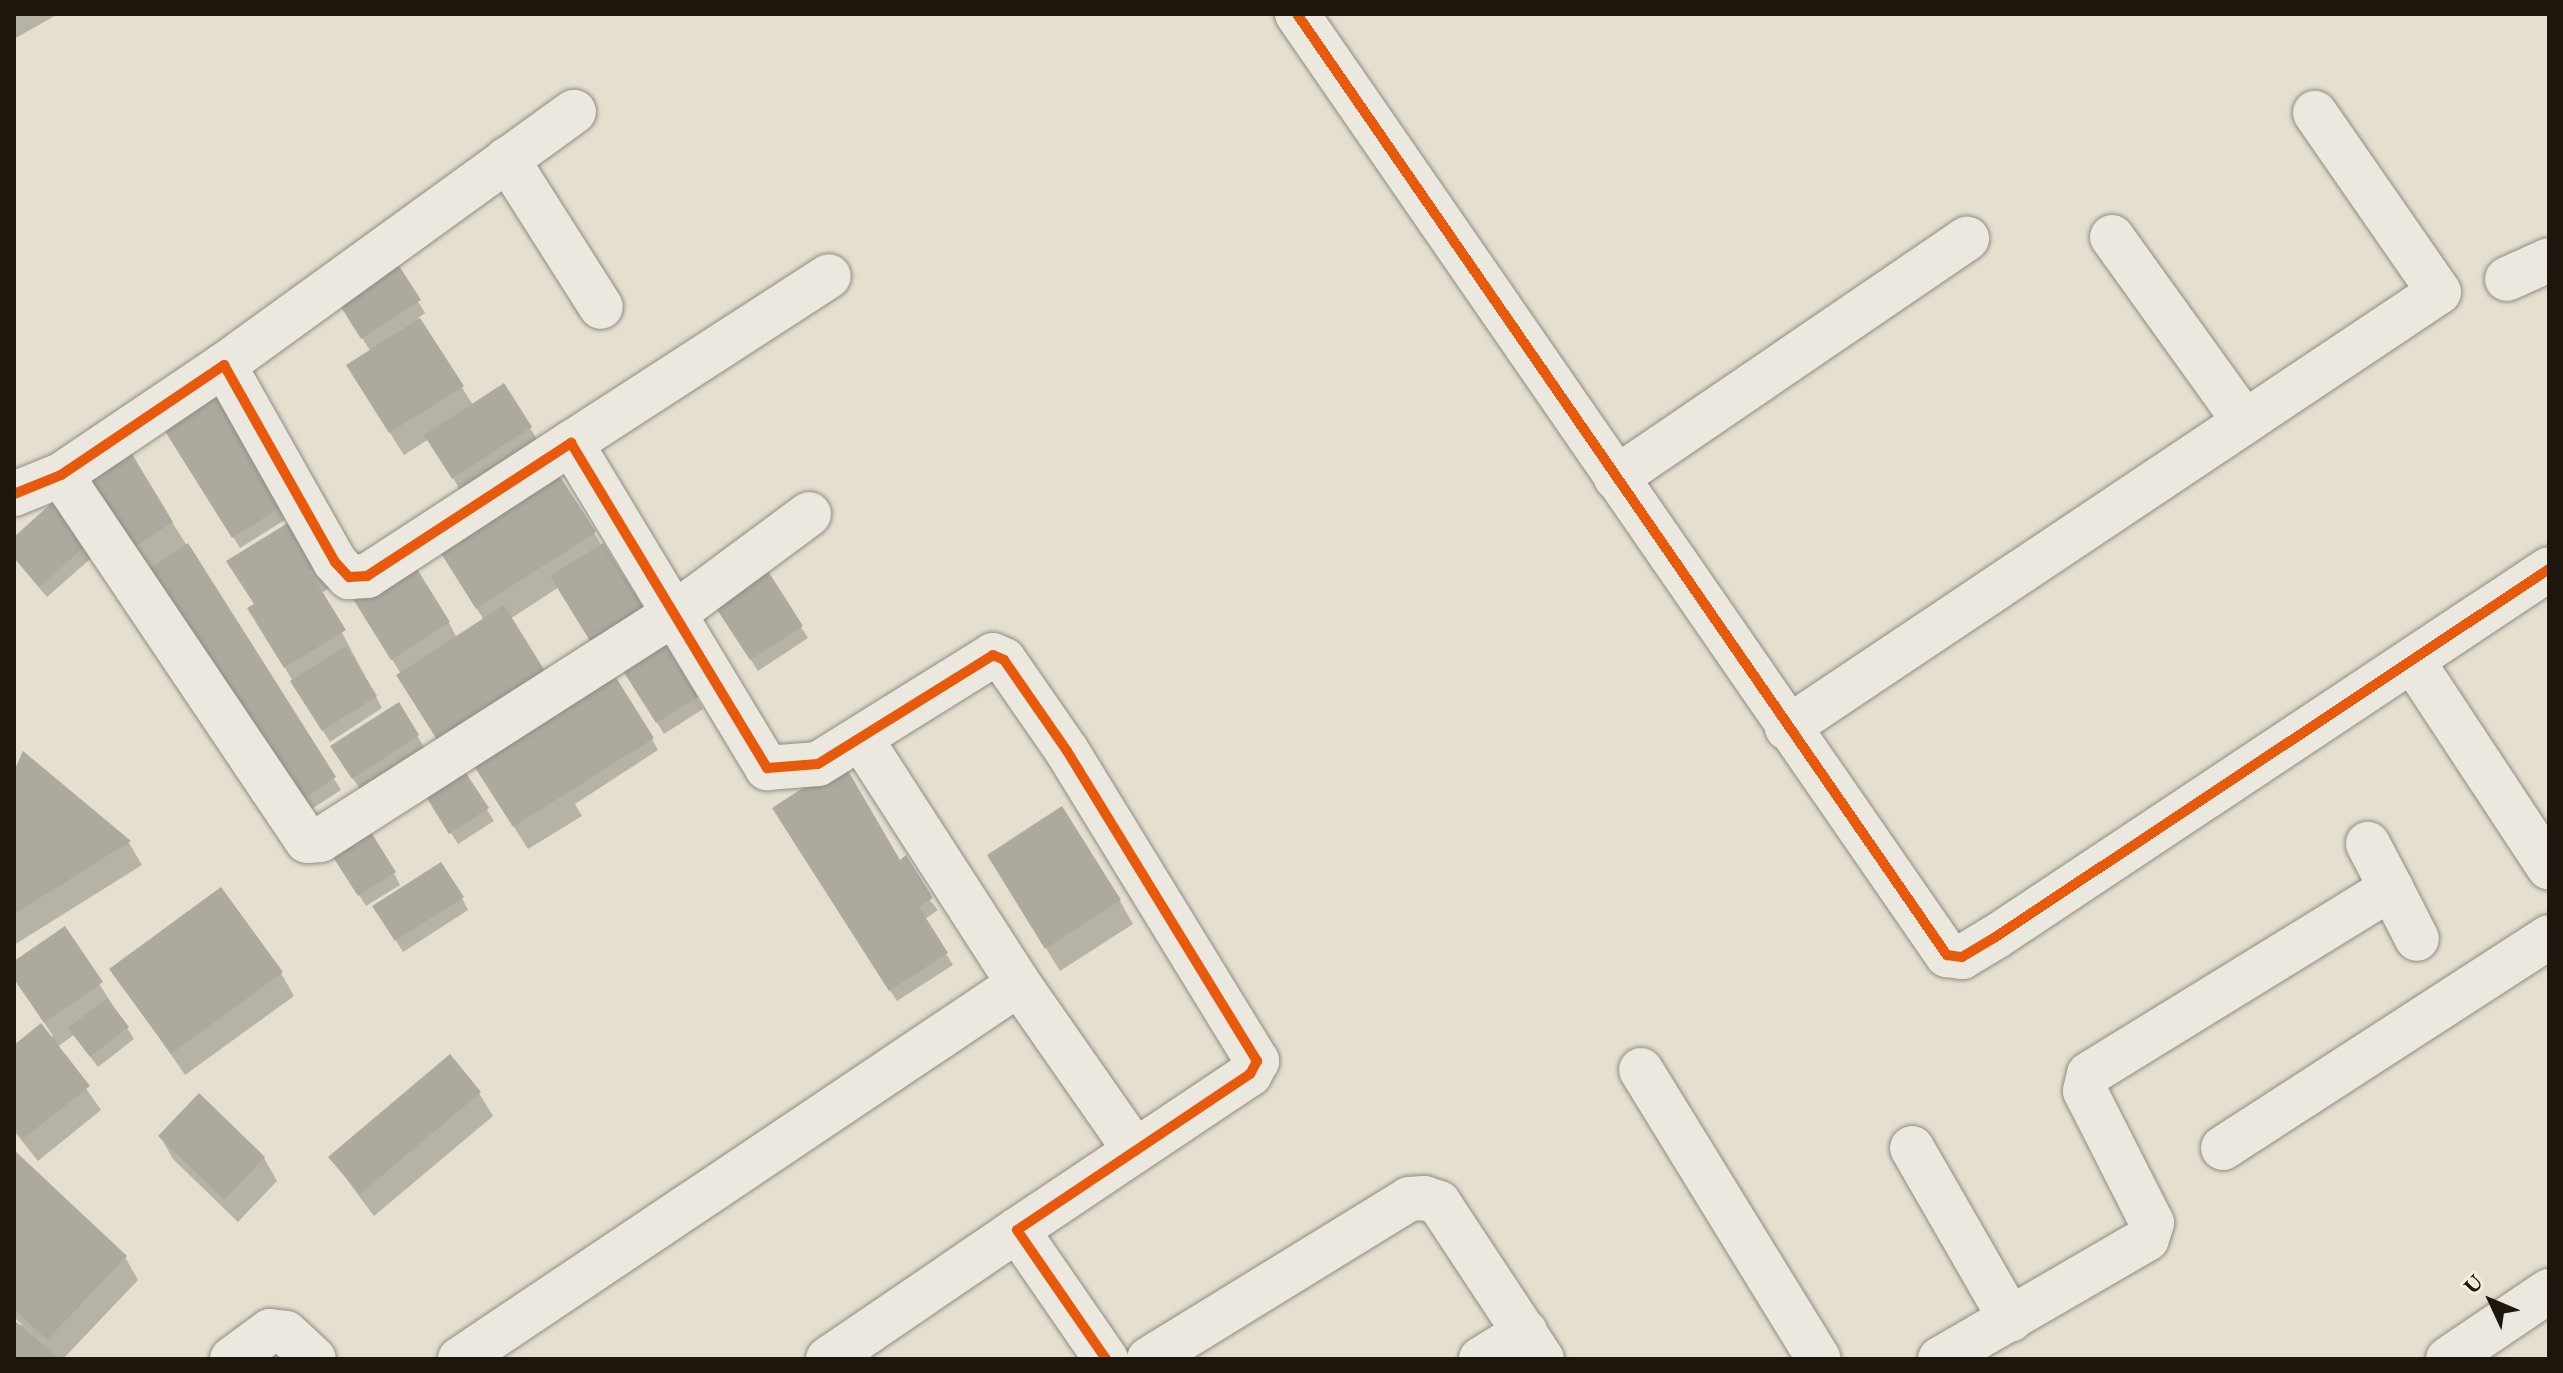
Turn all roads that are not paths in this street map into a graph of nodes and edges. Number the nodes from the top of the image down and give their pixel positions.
1 (1297, 14) edge
2 (574, 112) dead end
3 (2315, 113) dead end
4 (507, 159) junction
5 (2112, 237) dead end
6 (1967, 239) dead end
7 (2549, 260) edge
8 (829, 276) dead end
9 (2507, 279) dead end
10 (601, 307) dead end
11 (224, 365) junction
12 (2243, 419) junction
13 (571, 443) junction
14 (61, 475) junction
15 (1616, 478) junction
16 (14, 494) edge
17 (809, 514) dead end
18 (2549, 569) edge
19 (674, 614) junction
20 (2414, 663) junction
21 (1787, 728) junction
22 (861, 739) junction
23 (2368, 844) dead end
24 (2549, 868) edge
25 (2391, 888) junction
26 (2549, 937) edge
27 (2417, 939) dead end
28 (1019, 984) junction
29 (1641, 1070) dead end
30 (1912, 1148) dead end
31 (2223, 1148) dead end
32 (1134, 1149) junction
33 (1017, 1230) junction
34 (2549, 1291) edge
35 (2011, 1320) junction
36 (1534, 1346) edge
37 (482, 1352) edge
38 (232, 1359) edge
39 (314, 1359) edge
40 (828, 1359) edge
41 (1106, 1359) edge
42 (1149, 1359) edge
43 (1481, 1359) edge
44 (1819, 1359) edge
45 (1940, 1359) edge
46 (2448, 1359) edge

1 - 15 street
2 - 4 street
3 - 12 street
4 - 10 street
4 - 11 street
5 - 12 street
6 - 15 street
7 - 9 street
8 - 13 street
11 - 13 street
11 - 14 street
12 - 21 street
13 - 19 street
14 - 16 street
14 - 19 street
15 - 21 street
17 - 19 street
18 - 20 street
19 - 22 street
20 - 21 street
20 - 24 street
22 - 28 street
22 - 32 street
23 - 25 street
25 - 27 street
25 - 35 street
26 - 31 street
28 - 32 street
28 - 37 street
29 - 44 street
30 - 35 street
32 - 33 street
33 - 40 street
33 - 41 street
34 - 46 street
35 - 45 street
36 - 42 street
36 - 43 street
38 - 39 street

